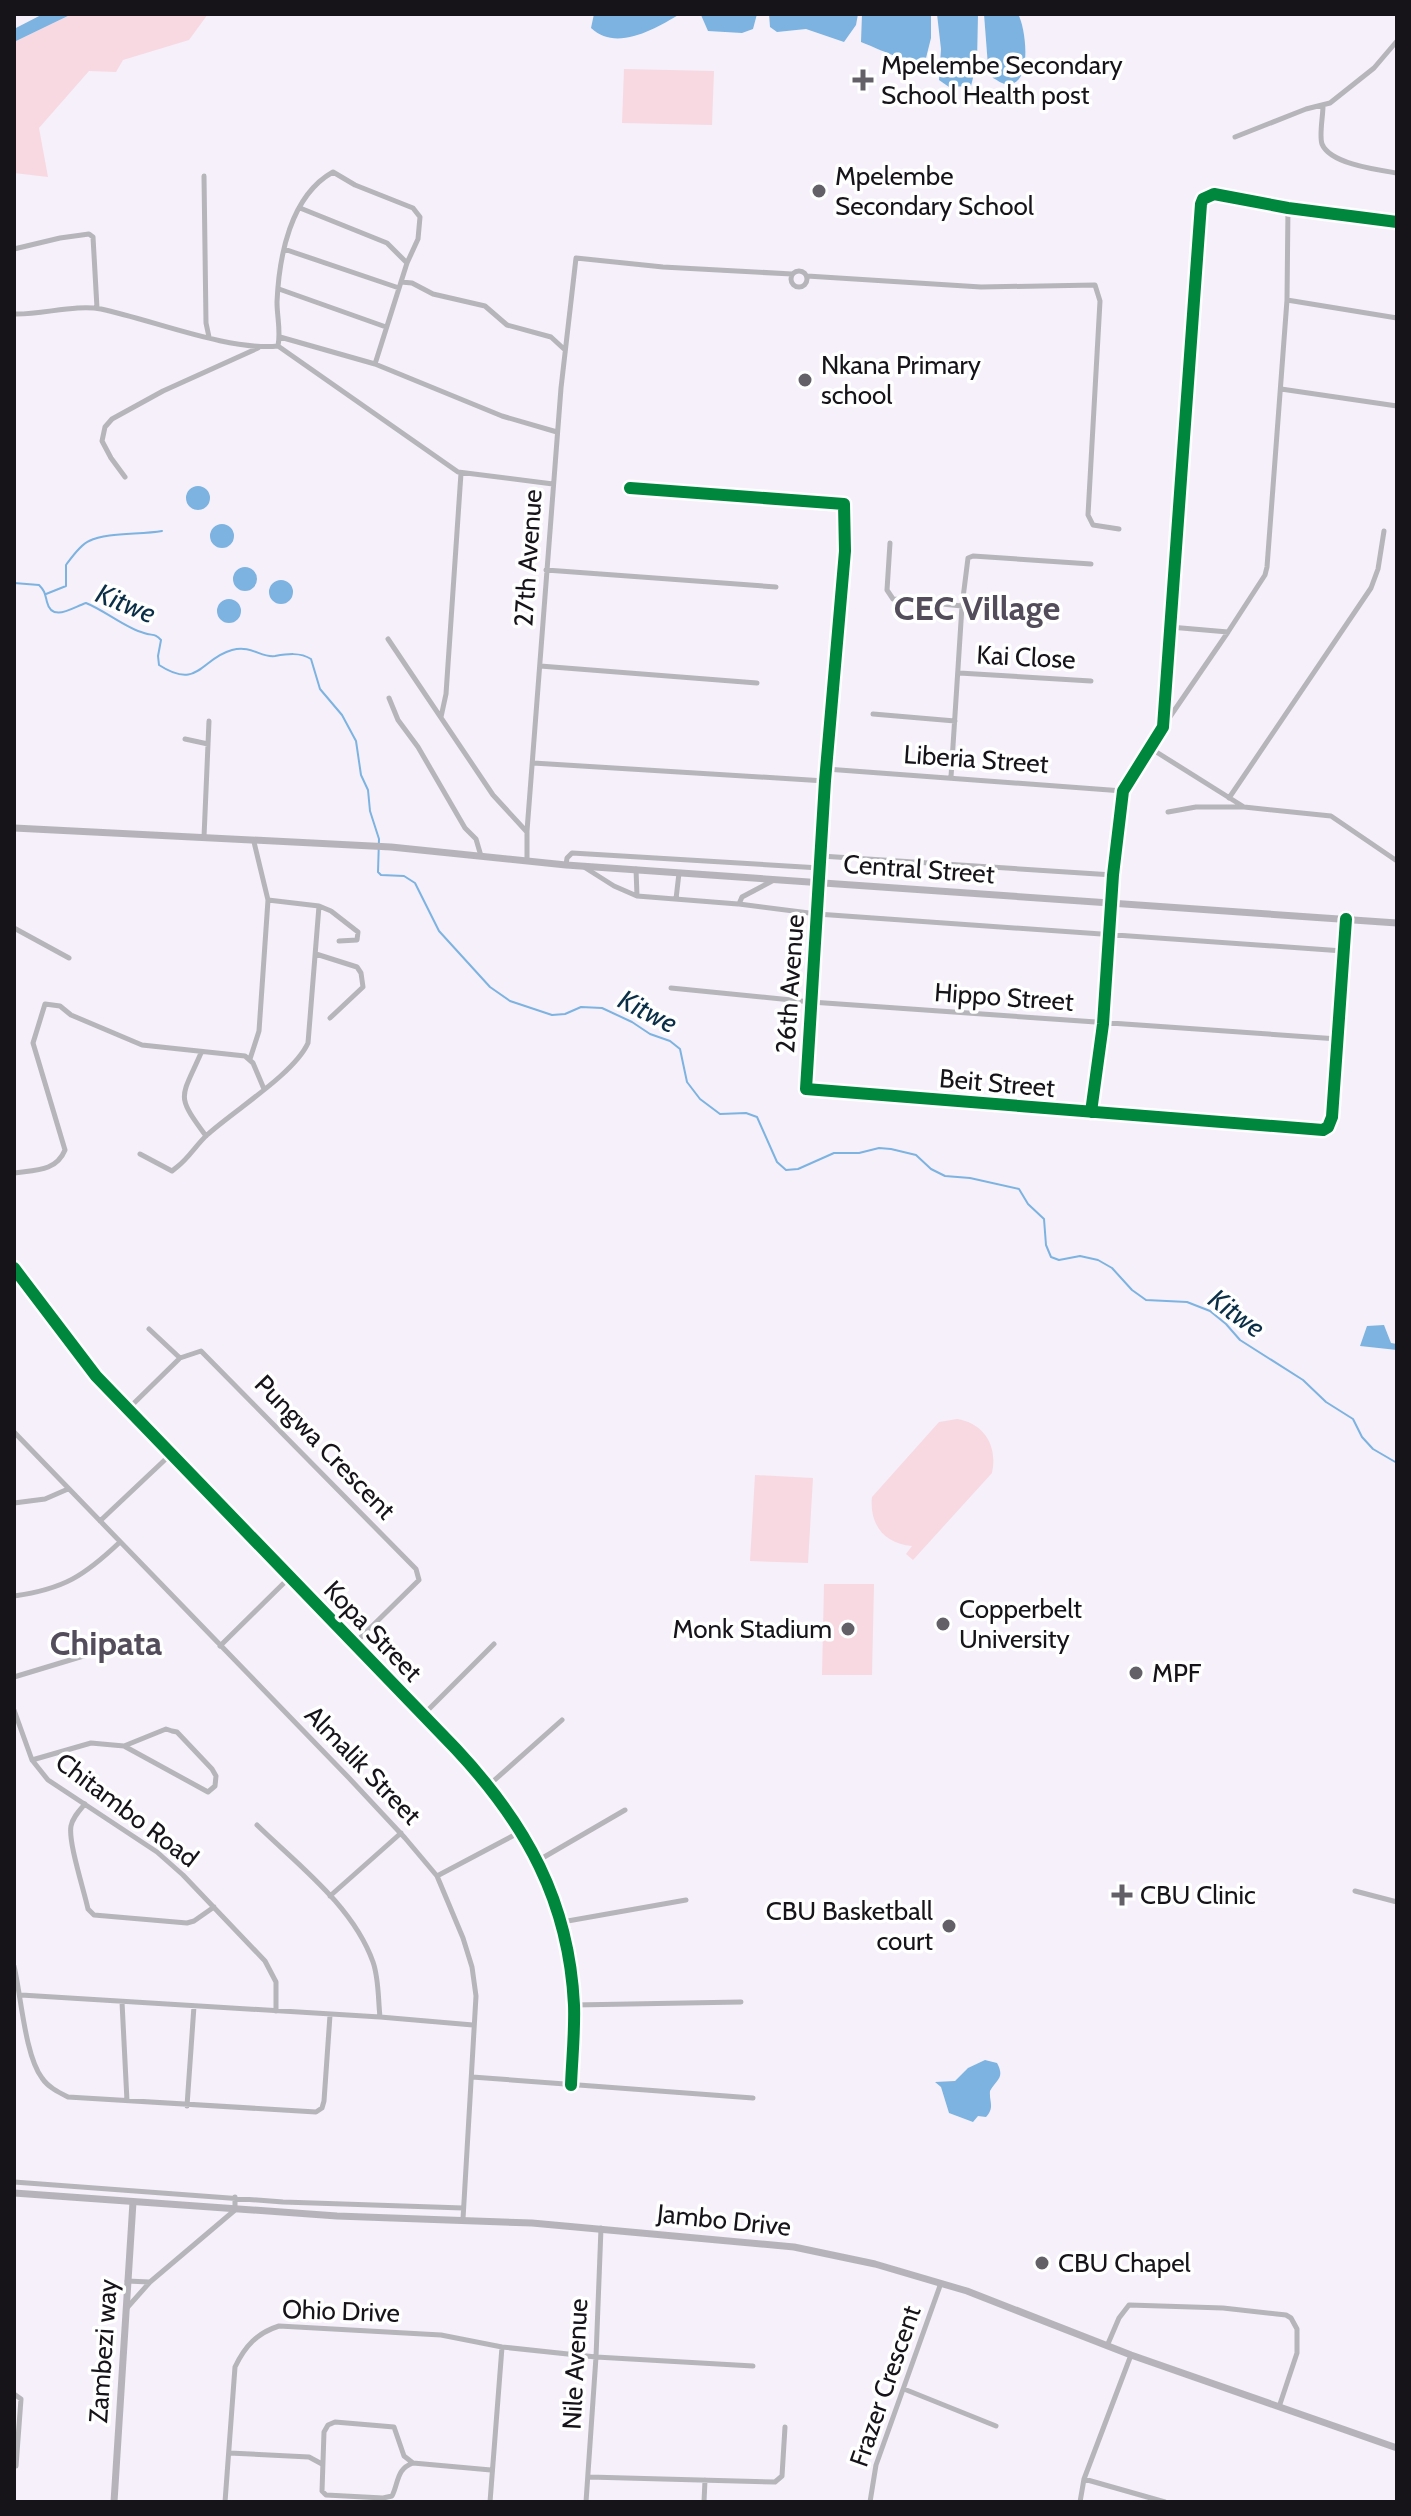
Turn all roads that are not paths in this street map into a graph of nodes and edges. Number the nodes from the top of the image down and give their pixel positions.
1 (1397, 41) edge
2 (1323, 106) junction
3 (1235, 137) dead end
4 (1397, 173) edge
5 (204, 176) dead end
6 (300, 208) junction
7 (1288, 208) junction
8 (1397, 222) edge
9 (14, 249) edge
10 (284, 249) junction
11 (407, 263) junction
12 (792, 274) junction
13 (807, 276) junction
14 (400, 285) junction
15 (279, 289) junction
16 (1287, 300) junction
17 (97, 308) junction
18 (14, 314) edge
19 (1397, 318) edge
20 (386, 327) junction
21 (209, 337) junction
22 (280, 337) junction
23 (278, 346) junction
24 (260, 347) junction
25 (565, 350) junction
26 (375, 364) junction
27 (1281, 389) junction
28 (1397, 406) edge
29 (557, 432) junction
30 (461, 473) junction
31 (125, 477) dead end
32 (553, 484) junction
33 (630, 488) dead end
34 (1119, 529) dead end
35 (1384, 531) dead end
36 (890, 543) dead end
37 (1091, 564) dead end
38 (546, 570) junction
39 (776, 587) dead end
40 (962, 606) junction
41 (1170, 627) junction
42 (1228, 632) junction
43 (388, 639) dead end
44 (540, 666) junction
45 (959, 673) junction
46 (1091, 681) dead end
47 (757, 683) dead end
48 (389, 698) dead end
49 (873, 714) dead end
50 (441, 717) junction
51 (209, 721) dead end
52 (955, 721) junction
53 (1163, 727) junction
54 (185, 739) dead end
55 (208, 744) junction
56 (1150, 748) junction
57 (533, 763) junction
58 (826, 769) junction
59 (951, 777) junction
60 (825, 781) junction
61 (1123, 791) junction
62 (1229, 798) junction
63 (1244, 807) junction
64 (1168, 812) dead end
65 (14, 828) edge
66 (527, 831) junction
67 (203, 838) junction
68 (254, 842) junction
69 (821, 856) junction
70 (481, 857) junction
71 (527, 861) junction
72 (1397, 861) edge
73 (566, 865) junction
74 (583, 866) junction
75 (820, 868) junction
76 (636, 869) junction
77 (679, 872) junction
78 (1113, 875) junction
79 (775, 879) junction
80 (820, 882) junction
81 (637, 896) junction
82 (676, 899) junction
83 (268, 900) junction
84 (739, 904) junction
85 (1112, 904) junction
86 (319, 906) junction
87 (817, 914) junction
88 (1346, 919) junction
89 (1397, 923) edge
90 (14, 928) edge
91 (1109, 935) junction
92 (339, 941) dead end
93 (1343, 951) junction
94 (316, 954) junction
95 (69, 958) dead end
96 (671, 988) dead end
97 (811, 1002) junction
98 (330, 1018) dead end
99 (1103, 1024) junction
100 (1338, 1039) junction
101 (201, 1053) junction
102 (250, 1059) junction
103 (264, 1089) junction
104 (806, 1089) joint
105 (1091, 1112) junction
106 (206, 1136) junction
107 (140, 1154) dead end
108 (14, 1173) edge
109 (14, 1268) edge
110 (149, 1329) dead end
111 (180, 1358) junction
112 (128, 1410) junction
113 (14, 1432) edge
114 (170, 1455) junction
115 (68, 1489) junction
116 (14, 1503) edge
117 (100, 1521) junction
118 (120, 1542) junction
119 (290, 1577) junction
120 (14, 1596) edge
121 (355, 1643) junction
122 (494, 1644) dead end
123 (220, 1646) junction
124 (90, 1654) dead end
125 (14, 1677) edge
126 (14, 1710) edge
127 (423, 1715) junction
128 (562, 1720) dead end
129 (124, 1746) junction
130 (32, 1760) junction
131 (489, 1785) junction
132 (85, 1804) junction
133 (625, 1810) dead end
134 (257, 1825) dead end
135 (522, 1831) junction
136 (401, 1833) junction
137 (539, 1860) junction
138 (437, 1876) junction
139 (1355, 1891) dead end
140 (330, 1896) junction
141 (686, 1900) dead end
142 (1397, 1902) edge
143 (214, 1907) junction
144 (562, 1922) junction
145 (14, 1966) edge
146 (18, 1992) edge
147 (122, 2002) junction
148 (741, 2002) dead end
149 (574, 2005) junction
150 (194, 2006) junction
151 (276, 2011) junction
152 (330, 2015) junction
153 (380, 2017) junction
154 (473, 2025) junction
155 (472, 2077) junction
156 (571, 2085) junction
157 (753, 2098) dead end
158 (127, 2101) junction
159 (187, 2106) junction
160 (14, 2182) edge
161 (134, 2190) junction
162 (14, 2193) edge
163 (235, 2197) junction
164 (133, 2202) junction
165 (463, 2208) junction
166 (235, 2210) junction
167 (463, 2219) junction
168 (601, 2228) junction
169 (127, 2281) junction
170 (150, 2282) junction
171 (941, 2283) junction
172 (125, 2309) junction
173 (1107, 2346) junction
174 (502, 2347) junction
175 (1131, 2355) junction
176 (596, 2357) junction
177 (753, 2366) dead end
178 (904, 2389) junction
179 (14, 2394) edge
180 (1279, 2408) junction
181 (996, 2426) dead end
182 (785, 2427) dead end
183 (1397, 2448) edge
184 (323, 2450) junction
185 (229, 2453) junction
186 (309, 2457) junction
187 (413, 2463) junction
188 (322, 2464) junction
189 (16, 2466) edge
190 (491, 2470) junction
191 (589, 2477) junction
192 (1084, 2479) junction
193 (705, 2480) junction
194 (114, 2502) edge
195 (225, 2502) edge
196 (490, 2502) edge
197 (586, 2502) edge
198 (704, 2502) edge
199 (870, 2502) edge
200 (1080, 2502) edge
201 (1165, 2502) edge

1 - 2 street
2 - 3 street
2 - 4 street
5 - 21 street
6 - 10 street
6 - 11 street
6 - 11 street
7 - 8 street
7 - 16 street
7 - 41 street
9 - 17 street
10 - 14 street
10 - 15 street
11 - 14 street
12 - 13 street
12 - 13 street
12 - 25 street, 27th Avenue
13 - 34 street
14 - 20 street
14 - 25 street
15 - 20 street
15 - 22 street
16 - 19 street
16 - 27 street
17 - 18 street
17 - 21 street
20 - 26 street
21 - 24 street
22 - 23 street
22 - 26 street
23 - 24 street
23 - 30 street
24 - 31 street
25 - 29 street, 27th Avenue
26 - 29 street
27 - 28 street
27 - 42 street
29 - 32 street, 27th Avenue
30 - 32 street
30 - 50 street
32 - 38 street, 27th Avenue
33 - 58 street, 26th Avenue
35 - 62 street
36 - 40 street
37 - 40 street
38 - 39 street
38 - 44 street, 27th Avenue
40 - 45 street
41 - 42 street
41 - 53 street
42 - 53 street
43 - 50 street
44 - 47 street
44 - 57 street, 27th Avenue
45 - 46 street, Kai Close
45 - 52 street
48 - 70 street
49 - 52 street
50 - 66 street
51 - 55 street
52 - 59 street
53 - 56 street
54 - 55 street
55 - 67 street
56 - 61 street
56 - 62 street
57 - 60 street
57 - 66 street, 27th Avenue
58 - 59 street, Liberia Street
58 - 60 street, 26th Avenue
59 - 61 street, Liberia Street
60 - 69 street, 26th Avenue
61 - 78 street
62 - 63 street
63 - 64 street
63 - 72 street
65 - 67 main road, Central Street
66 - 71 street, 27th Avenue
67 - 68 main road, Central Street
68 - 70 main road, Central Street
68 - 83 street
69 - 75 street, 26th Avenue
69 - 78 street
70 - 71 main road, Central Street
71 - 73 main road, Central Street
73 - 74 main road, Central Street
73 - 75 street
74 - 76 main road, Central Street
74 - 81 street
75 - 80 street, 26th Avenue
76 - 77 main road, Central Street
76 - 81 street
77 - 79 main road, Central Street
77 - 82 street
78 - 85 street
79 - 80 main road, Central Street
79 - 84 street
80 - 85 main road, Central Street
80 - 87 street, 26th Avenue
81 - 82 street
82 - 84 street
83 - 86 street
83 - 102 street
84 - 87 street
85 - 88 main road, Central Street
85 - 91 street
86 - 92 street
86 - 94 street
87 - 91 street
87 - 97 street, 26th Avenue
88 - 89 main road, Central Street
88 - 93 street
90 - 95 street
91 - 93 street
91 - 99 street
93 - 100 street
94 - 98 street
94 - 103 street
96 - 97 street, Hippo Street
97 - 99 street, Hippo Street
97 - 104 street, 26th Avenue
99 - 100 street, Hippo Street
99 - 105 street
100 - 105 street, Beit Street
101 - 102 street
101 - 106 street
101 - 108 street
102 - 103 street
103 - 106 street
104 - 105 street, Beit Street
106 - 107 street
109 - 112 street, Kopa Street
110 - 111 street
111 - 112 street
111 - 121 street, Pungwa Crescent
112 - 114 street, Kopa Street
113 - 115 street, Almalik Street
114 - 117 street
114 - 119 street, Kopa Street
115 - 116 street
115 - 117 street, Almalik Street
117 - 118 street, Almalik Street
118 - 120 street
118 - 123 street, Almalik Street
119 - 121 street, Kopa Street
119 - 123 street
121 - 127 street, Kopa Street
122 - 127 street
123 - 136 street, Almalik Street
124 - 125 street
126 - 130 street, Chitambo Road
127 - 131 street, Kopa Street
128 - 131 street
129 - 129 street
129 - 130 street
130 - 132 street, Chitambo Road
131 - 135 street, Kopa Street
132 - 143 street, Chitambo Road
132 - 143 street
133 - 137 street
134 - 140 street
135 - 137 street, Kopa Street
135 - 138 street
136 - 138 street, Almalik Street
136 - 140 street
137 - 144 street, Kopa Street
138 - 154 street, Almalik Street
139 - 142 street
140 - 153 street
141 - 144 street
143 - 151 street, Chitambo Road
144 - 149 street, Kopa Street
145 - 146 street
146 - 147 street
146 - 158 street
147 - 150 street
147 - 158 street
148 - 149 street
149 - 156 street, Kopa Street
150 - 151 street
150 - 159 street
151 - 152 street
152 - 153 street
152 - 159 street
153 - 154 street
154 - 155 street, Almalik Street
155 - 156 street
155 - 165 street, Almalik Street
156 - 157 street
158 - 159 street
160 - 161 street
161 - 163 street
161 - 164 street
162 - 164 main road, Jambo Drive
163 - 165 street
163 - 166 street
164 - 166 main road, Jambo Drive
164 - 169 main road, Zambezi way
165 - 167 street, Almalik Street
166 - 167 main road, Jambo Drive
166 - 170 street
167 - 168 main road, Jambo Drive
168 - 171 main road, Jambo Drive
168 - 176 street, Nile Avenue
169 - 170 street
169 - 172 main road, Zambezi way
170 - 172 street
171 - 173 main road, Jambo Drive
171 - 178 street, Frazer Crescent
172 - 194 main road, Zambezi way
173 - 175 main road, Jambo Drive
173 - 180 street
174 - 176 street, Ohio Drive
174 - 185 street, Ohio Drive
174 - 190 street
175 - 180 main road, Jambo Drive
175 - 192 street
176 - 177 street, Ohio Drive
176 - 191 street, Nile Avenue
178 - 181 street
178 - 199 street, Frazer Crescent
179 - 189 street
180 - 183 main road, Jambo Drive
182 - 193 street
184 - 186 street
184 - 187 street
184 - 188 street
185 - 186 street
185 - 195 street, Ohio Drive
186 - 188 street
187 - 188 street
187 - 190 street
190 - 196 street
191 - 193 street
191 - 197 street, Nile Avenue
192 - 200 street
192 - 201 street
193 - 198 street

